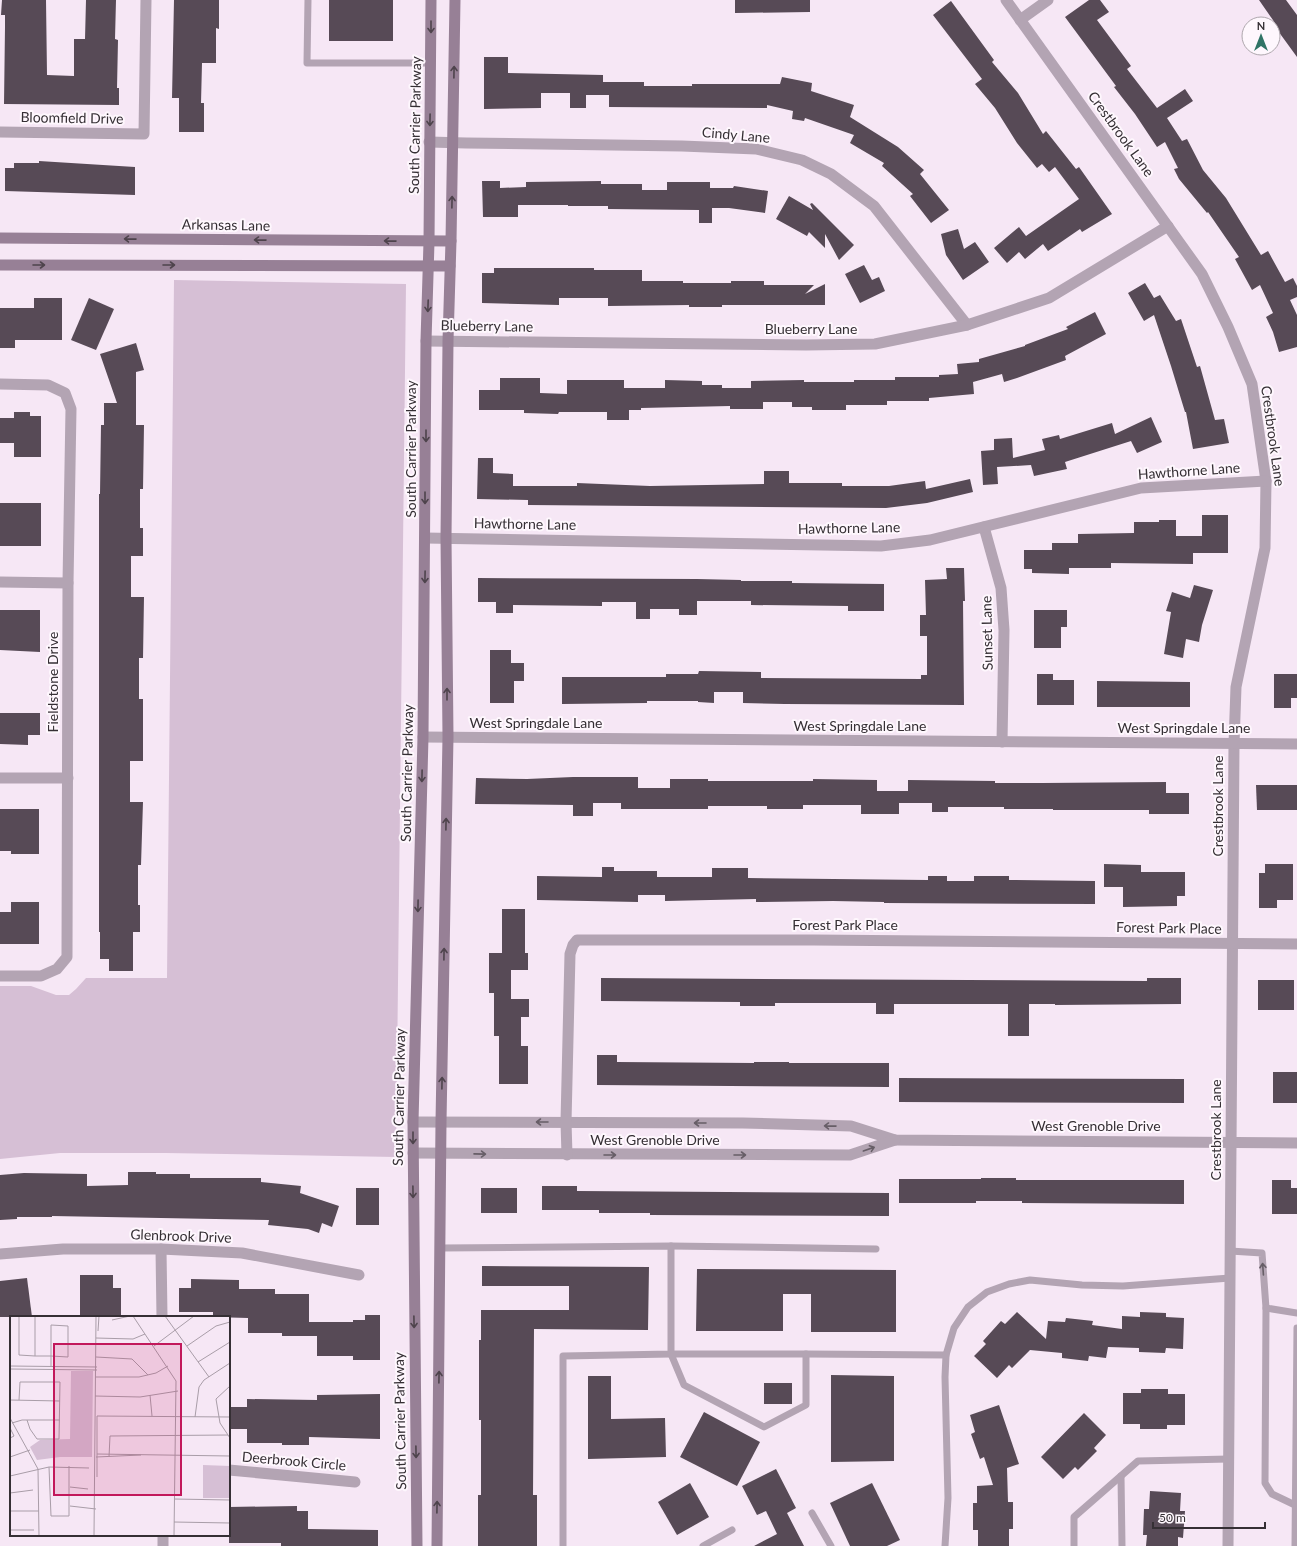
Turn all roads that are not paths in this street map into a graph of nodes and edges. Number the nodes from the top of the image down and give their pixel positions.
1 (146, 0) edge
2 (308, 0) edge
3 (431, 0) edge
4 (455, 0) edge
5 (1006, 0) edge
6 (1048, 0) edge
7 (1020, 20) junction
8 (431, 63) junction
9 (0, 132) edge
10 (429, 142) junction
11 (453, 143) junction
12 (1168, 226) junction
13 (0, 238) edge
14 (451, 241) junction
15 (429, 242) junction
16 (0, 264) edge
17 (450, 266) junction
18 (429, 267) junction
19 (967, 325) junction
20 (426, 341) junction
21 (448, 341) junction
22 (0, 384) edge
23 (1266, 481) junction
24 (984, 527) junction
25 (425, 538) junction
26 (446, 538) junction
27 (0, 582) edge
28 (68, 583) junction
29 (423, 737) junction
30 (448, 737) junction
31 (1002, 742) junction
32 (1234, 744) junction
33 (1297, 744) edge
34 (0, 778) edge
35 (68, 778) junction
36 (1233, 944) junction
37 (1297, 944) edge
38 (0, 976) edge
39 (413, 1122) junction
40 (441, 1122) junction
41 (566, 1122) junction
42 (895, 1140) junction
43 (1231, 1142) junction
44 (1297, 1143) edge
45 (413, 1153) junction
46 (441, 1154) junction
47 (567, 1155) junction
48 (671, 1246) junction
49 (441, 1248) junction
50 (161, 1249) junction
51 (876, 1249) dead end
52 (1230, 1251) junction
53 (0, 1254) edge
54 (359, 1275) dead end
55 (1230, 1278) junction
56 (1266, 1308) junction
57 (1297, 1313) edge
58 (162, 1316) edge
59 (1297, 1328) edge
60 (671, 1354) junction
61 (806, 1354) junction
62 (946, 1355) junction
63 (1229, 1460) junction
64 (230, 1470) edge
65 (1121, 1476) junction
66 (355, 1482) dead end
67 (1295, 1505) junction
68 (812, 1513) dead end
69 (732, 1530) dead end
70 (163, 1536) edge
71 (162, 1546) edge
72 (417, 1546) edge
73 (436, 1546) edge
74 (563, 1546) edge
75 (703, 1546) edge
76 (831, 1546) edge
77 (945, 1546) edge
78 (1074, 1546) edge
79 (1122, 1546) edge
80 (1228, 1546) edge
81 (1295, 1546) edge

1 - 9 street, Bloomfield Drive
2 - 8 lane
3 -> 8 main road, South Carrier Parkway
11 -> 4 main road
5 - 7 street, Crestbrook Lane
6 - 7 street
7 - 12 street, Crestbrook Lane
8 -> 10 main road, South Carrier Parkway
10 - 11 street, Cindy Lane
10 - 15 main road, South Carrier Parkway
14 -> 11 main road
11 - 19 street, Cindy Lane
12 - 19 street, Blueberry Lane
12 - 23 street, Crestbrook Lane
15 -> 13 main road, Arkansas Lane
14 - 15 main road, Arkansas Lane
14 - 17 main road
15 - 18 main road, South Carrier Parkway
16 -> 18 main road
17 - 18 main road
17 - 21 main road
18 -> 20 main road, South Carrier Parkway
19 - 21 street, Blueberry Lane
20 - 21 street, Blueberry Lane
20 -> 25 main road, South Carrier Parkway
21 - 26 main road
22 - 28 street, Fieldstone Drive
23 - 24 street, Hawthorne Lane
23 - 32 street, Crestbrook Lane
24 - 26 street, Hawthorne Lane
24 - 31 street, Sunset Lane
25 - 26 street, Hawthorne Lane
25 -> 29 main road, South Carrier Parkway
30 -> 26 main road
27 - 28 street
28 - 35 street, Fieldstone Drive
29 - 30 street, West Springdale Lane
29 -> 39 main road, South Carrier Parkway
30 - 31 street, West Springdale Lane
40 -> 30 main road
31 - 32 street, West Springdale Lane
32 - 33 street, West Springdale Lane
32 - 36 street, Crestbrook Lane
34 - 35 street
35 - 38 street, Fieldstone Drive
36 - 37 street, Forest Park Place
36 - 41 street, Forest Park Place
36 - 43 street, Crestbrook Lane
39 - 40 street, West Grenoble Drive
39 -> 45 main road, South Carrier Parkway
41 -> 40 street, West Grenoble Drive
40 - 46 main road
42 -> 41 street, West Grenoble Drive
41 - 47 street
42 - 43 street, West Grenoble Drive
47 -> 42 street, West Grenoble Drive
43 - 44 street, West Grenoble Drive
43 - 52 street, Crestbrook Lane
45 - 46 street, West Grenoble Drive
45 -> 72 main road, South Carrier Parkway
46 -> 47 street, West Grenoble Drive
46 - 49 main road
48 - 49 lane
48 - 51 lane
48 - 60 lane
73 -> 49 main road
50 - 53 street, Glenbrook Drive
50 - 54 street, Glenbrook Drive
50 - 58 street
52 - 55 street, Crestbrook Lane
56 -> 52 lane
55 - 62 lane
55 - 63 street, Crestbrook Lane
56 - 57 lane
56 - 67 lane
59 - 67 lane
60 - 61 lane
60 - 61 lane
60 - 74 lane
61 - 62 lane
62 - 77 lane
63 - 65 lane
63 - 80 street, Crestbrook Lane
64 - 66 street, Deerbrook Circle
65 - 78 lane
65 - 79 lane
67 - 81 lane
68 - 76 lane
69 - 75 lane
70 - 71 street

